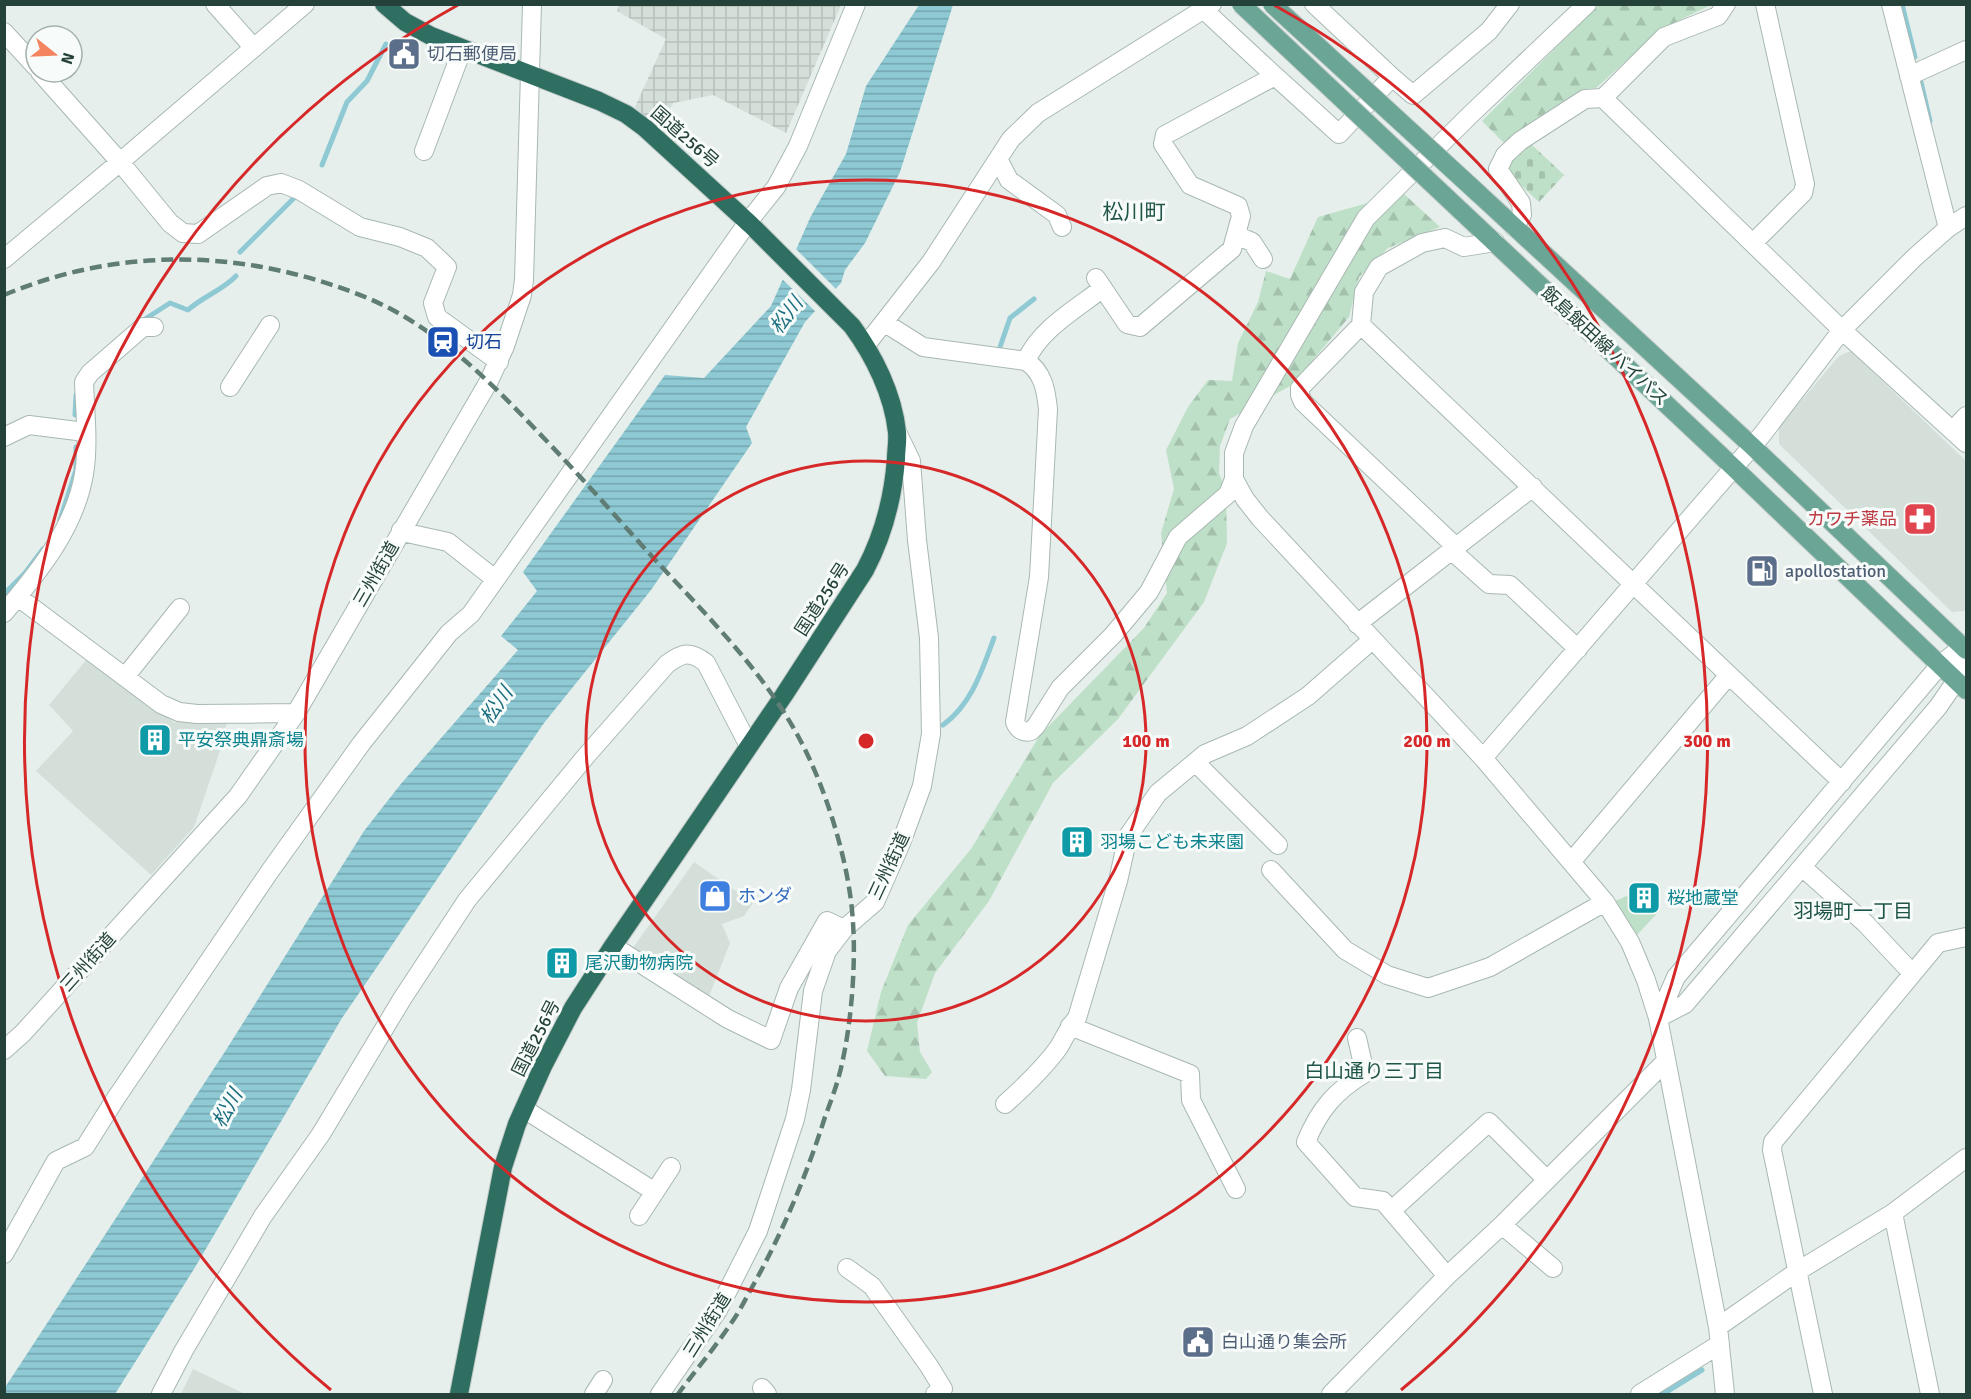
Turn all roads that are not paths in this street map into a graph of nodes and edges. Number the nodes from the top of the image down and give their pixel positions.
1 (215, 4) edge
2 (305, 4) edge
3 (384, 4) edge
4 (532, 4) edge
5 (856, 4) edge
6 (1241, 4) edge
7 (1272, 4) edge
8 (1314, 4) edge
9 (1510, 4) edge
10 (1587, 4) edge
11 (1726, 4) edge
12 (1764, 4) edge
13 (1891, 4) edge
14 (1208, 7) edge
15 (4, 32) edge
16 (254, 48) junction
17 (462, 50) junction
18 (1966, 50) edge
19 (24, 54) edge
20 (529, 75) junction
21 (1275, 76) junction
22 (1909, 76) junction
23 (1392, 77) junction
24 (51, 84) edge
25 (1603, 98) junction
26 (424, 151) dead end
27 (998, 159) junction
28 (120, 162) junction
29 (1966, 216) edge
30 (749, 223) junction
31 (1062, 227) dead end
32 (1514, 227) junction
33 (1948, 228) junction
34 (1236, 235) junction
35 (1495, 242) junction
36 (1753, 243) junction
37 (4, 259) edge
38 (1263, 259) dead end
39 (885, 323) junction
40 (270, 324) dead end
41 (1360, 325) junction
42 (154, 327) dead end
43 (1842, 330) junction
44 (866, 345) junction
45 (1026, 361) junction
46 (499, 362) junction
47 (230, 387) dead end
48 (1966, 416) edge
49 (85, 432) junction
50 (898, 434) junction
51 (1960, 436) edge
52 (4, 437) edge
53 (1752, 446) junction
54 (1733, 467) junction
55 (1234, 479) junction
56 (1533, 487) junction
57 (401, 530) junction
58 (1453, 548) junction
59 (495, 579) junction
60 (1634, 584) junction
61 (18, 597) junction
62 (180, 608) dead end
63 (4, 613) edge
64 (1357, 624) junction
65 (1372, 640) junction
66 (1966, 647) edge
67 (1578, 649) junction
68 (1940, 665) junction
69 (1729, 675) junction
70 (125, 677) junction
71 (1961, 685) edge
72 (296, 713) junction
73 (748, 746) junction
74 (1483, 758) junction
75 (1196, 763) junction
76 (1842, 782) junction
77 (1278, 845) dead end
78 (1570, 862) junction
79 (1802, 867) junction
80 (1271, 870) dead end
81 (1605, 902) junction
82 (844, 928) junction
83 (1966, 937) edge
84 (613, 946) junction
85 (1912, 973) junction
86 (1658, 1018) junction
87 (1070, 1026) junction
88 (1357, 1038) dead end
89 (4, 1050) edge
90 (1665, 1062) junction
91 (1005, 1104) dead end
92 (524, 1109) junction
93 (1966, 1158) edge
94 (671, 1167) dead end
95 (1547, 1180) junction
96 (1236, 1189) dead end
97 (655, 1191) junction
98 (1392, 1210) junction
99 (1893, 1213) junction
100 (639, 1216) dead end
101 (1502, 1225) junction
102 (4, 1254) edge
103 (846, 1268) dead end
104 (1553, 1268) dead end
105 (1798, 1271) junction
106 (1447, 1276) junction
107 (1719, 1335) junction
108 (161, 1395) edge
109 (459, 1395) edge
110 (660, 1395) edge
111 (935, 1395) edge
112 (1331, 1395) edge
113 (1640, 1395) edge
114 (1725, 1395) edge
115 (1823, 1395) edge
116 (1930, 1395) edge

1 - 16 street
2 - 16 street
3 - 17 highway, 国道256号
4 - 20 street, 三州街道
5 - 30 street
6 - 35 main road, 飯島飯田線 バイパス, bridge
7 - 32 main road, 飯島飯田線 バイパス, bridge
8 - 23 street
9 - 23 street
10 - 55 street
11 - 25 street
12 - 36 street
13 - 22 street
14 - 21 street
14 - 27 street
15 - 19 street
16 - 28 street
17 - 20 highway, 国道256号
17 - 26 street
18 - 22 street
20 - 30 highway, 国道256号
20 - 46 street, 三州街道
21 - 23 street
21 - 34 street
22 - 33 street
24 - 28 street
25 - 32 street
25 - 36 street
27 - 31 street
27 - 39 street
28 - 37 street
28 - 46 street
29 - 33 street
30 - 44 highway, 国道256号
30 - 59 street
32 - 53 main road, 飯島飯田線 バイパス
33 - 43 street
34 - 38 street
34 - 45 street
35 - 41 street
35 - 54 main road, 飯島飯田線 バイパス
36 - 43 street
39 - 44 street
39 - 45 street
40 - 47 street
41 - 56 street
41 - 58 street
42 - 49 street
43 - 51 street
43 - 53 street
44 - 50 highway, 国道256号
45 - 55 street
46 - 57 street, 三州街道
48 - 51 street
49 - 52 street
49 - 61 street
50 - 73 highway, 国道256号
50 - 82 street, 三州街道
53 - 54 street
53 - 66 main road, 飯島飯田線 バイパス
54 - 60 street
54 - 68 main road, 飯島飯田線 バイパス
55 - 64 street
56 - 58 street
56 - 60 street
57 - 59 street
57 - 72 street, 三州街道
58 - 64 street
58 - 67 street
59 - 102 street
60 - 67 street
60 - 69 street
61 - 63 street
61 - 70 street
62 - 70 street
64 - 65 street
65 - 74 street
65 - 75 street
66 - 68 street
66 - 71 street
67 - 74 street
68 - 71 main road, 飯島飯田線 バイパス
68 - 76 street
69 - 76 street
69 - 78 street
70 - 72 street
71 - 79 street
72 - 89 street, 三州街道
73 - 84 highway, 国道256号
73 - 108 street
74 - 78 street
75 - 77 street
75 - 87 street
76 - 86 street
78 - 81 street
79 - 85 street
79 - 86 street
80 - 81 street
81 - 86 street
82 - 84 street
82 - 110 street, 三州街道
83 - 85 street
84 - 92 highway, 国道256号
85 - 105 street
86 - 90 street
87 - 91 street
87 - 96 street
88 - 98 street
90 - 95 street
90 - 107 street
92 - 97 street
92 - 109 highway, 国道256号
93 - 99 street
94 - 97 street
95 - 98 street
95 - 101 street
97 - 100 street
98 - 106 street
99 - 105 street
99 - 116 street
101 - 104 street
101 - 106 street
103 - 111 street
105 - 107 street
105 - 115 street
106 - 112 street
107 - 113 street
107 - 114 street

